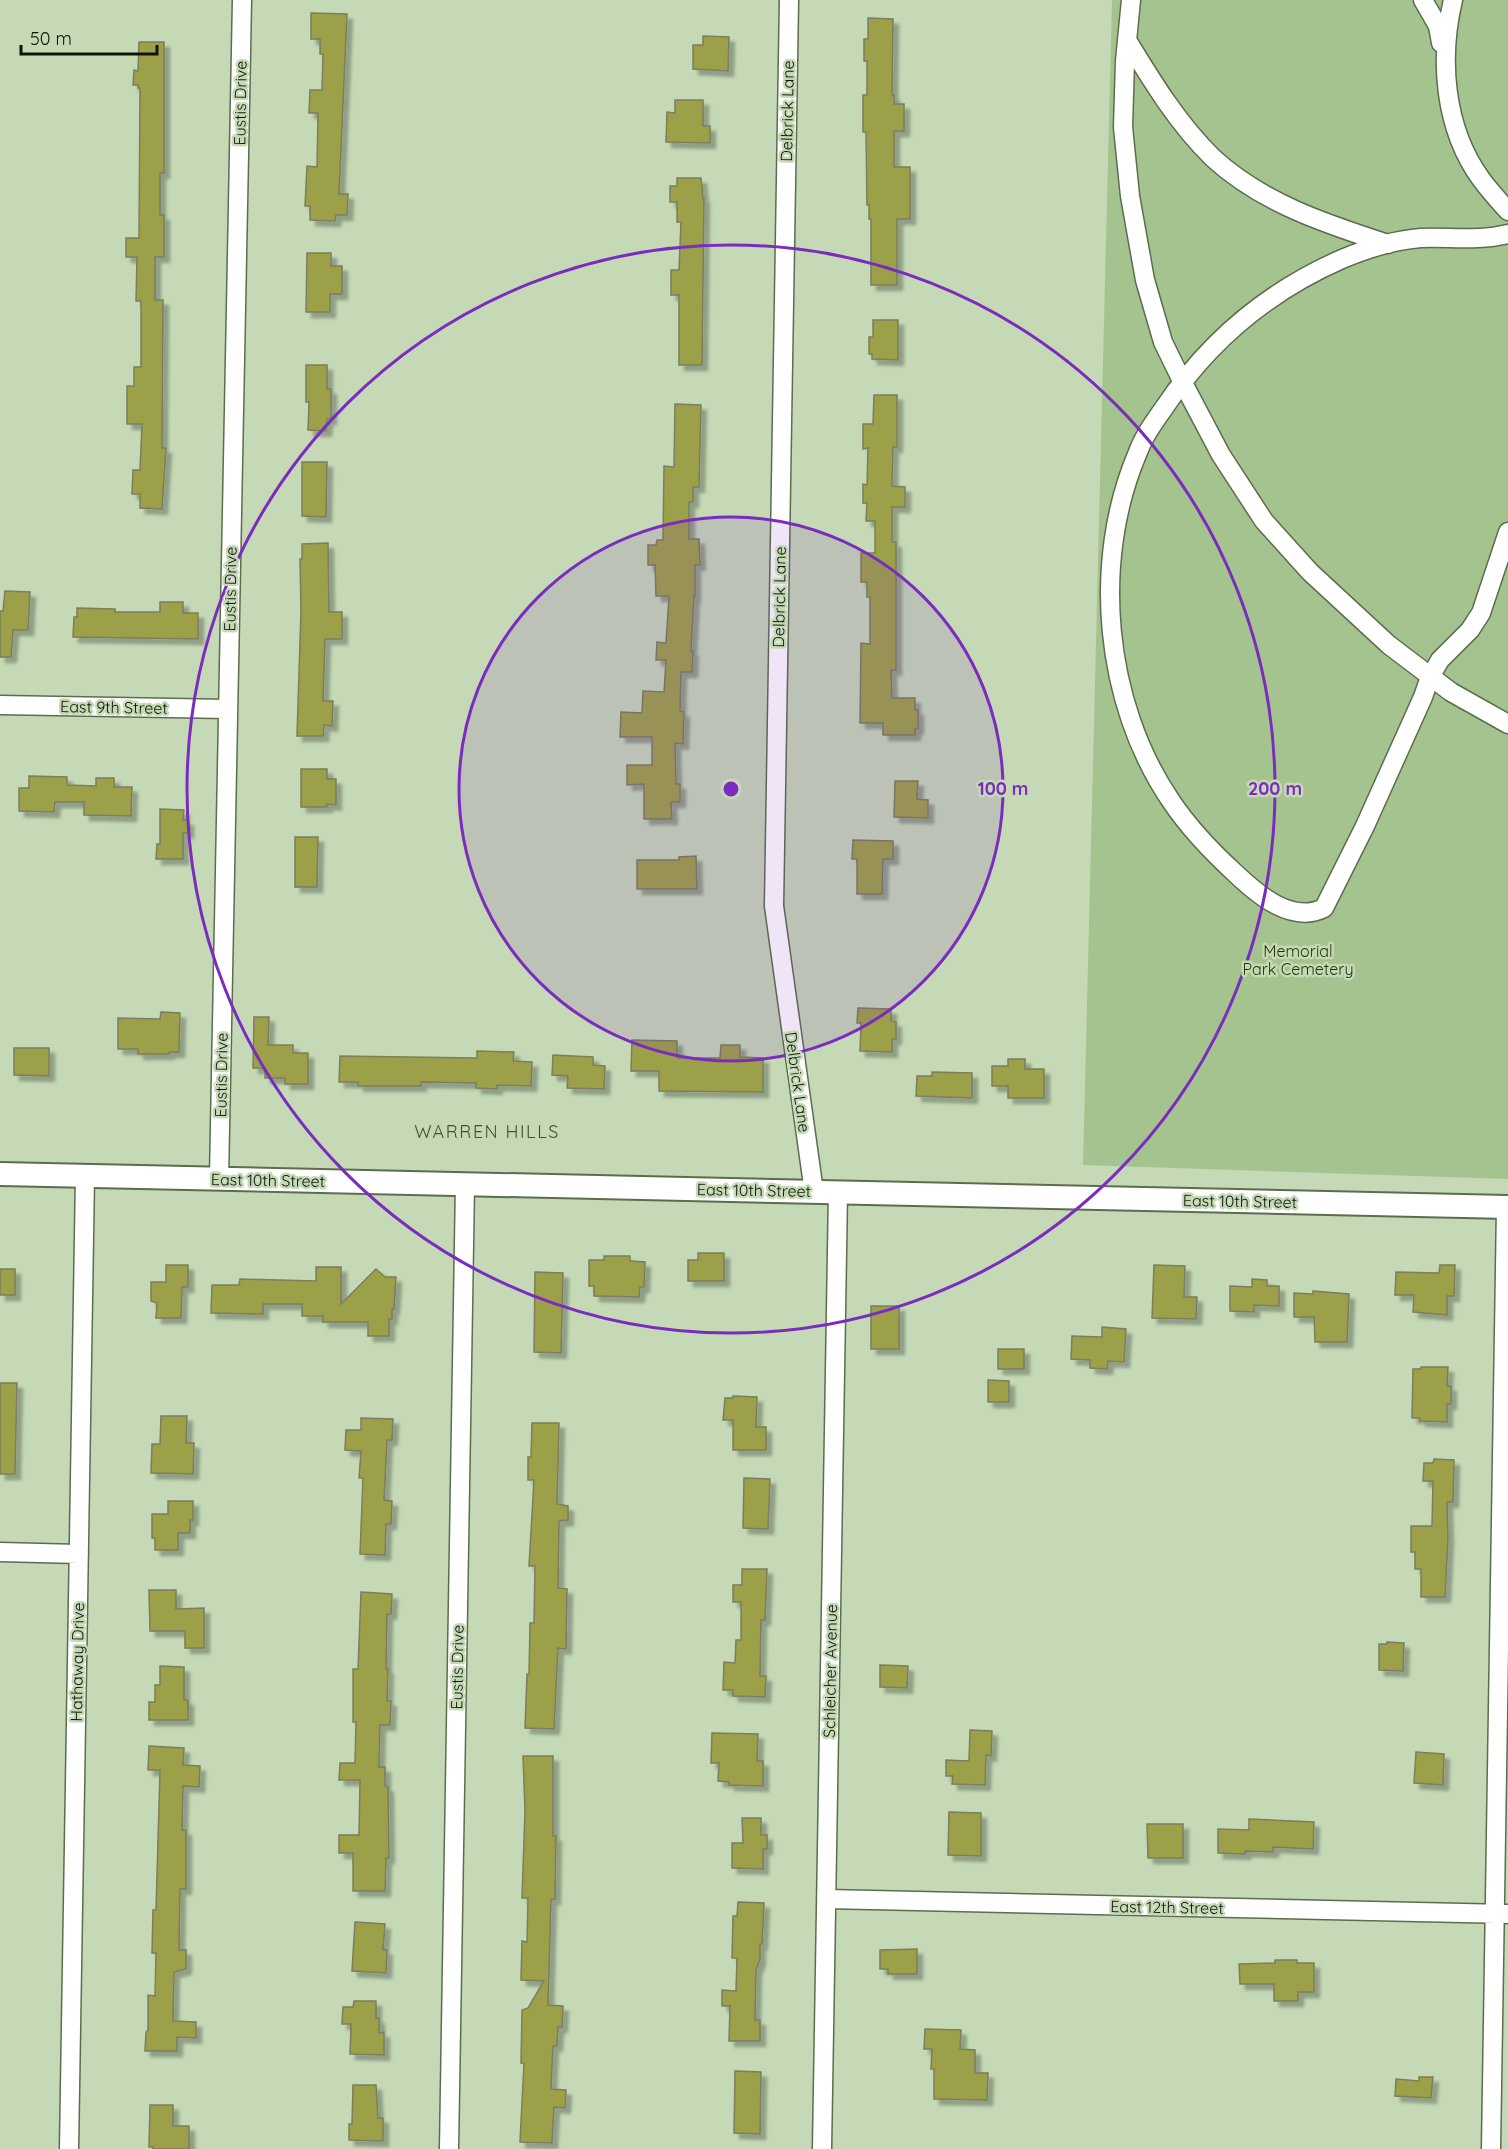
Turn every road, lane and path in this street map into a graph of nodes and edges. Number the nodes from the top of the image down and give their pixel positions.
1 (242, 0) edge
2 (789, 0) edge
3 (1131, 0) edge
4 (1423, 0) edge
5 (1453, 0) edge
6 (1127, 40) junction
7 (1444, 63) junction
8 (1508, 211) edge
9 (1508, 234) edge
10 (1388, 244) junction
11 (1182, 381) junction
12 (1508, 532) edge
13 (1430, 676) junction
14 (0, 705) edge
15 (228, 709) junction
16 (1508, 724) edge
17 (0, 1174) edge
18 (85, 1176) junction
19 (219, 1179) junction
20 (465, 1184) junction
21 (814, 1192) junction
22 (838, 1192) junction
23 (1507, 1207) edge
24 (0, 1552) edge
25 (79, 1554) junction
26 (826, 1899) junction
27 (1501, 1914) edge
28 (69, 2149) edge
29 (448, 2149) edge
30 (822, 2149) edge
31 (1491, 2149) edge

1 - 15 street, Eustis Drive
2 - 21 street, Delbrick Lane
3 - 6 street
4 - 7 street
5 - 7 street
6 - 10 street
6 - 11 street
7 - 8 street
9 - 10 street
10 - 11 street
11 - 13 street
11 - 13 street
12 - 13 street
13 - 16 street
14 - 15 street, East 9th Street
15 - 19 street, Eustis Drive
17 - 18 main road, East 10th Street
18 - 19 main road, East 10th Street
18 - 25 street, Hathaway Drive
19 - 20 main road, East 10th Street
20 - 21 main road, East 10th Street
20 - 29 street, Eustis Drive
21 - 22 main road, East 10th Street
22 - 23 main road, East 10th Street
22 - 26 street, Schleicher Avenue
23 - 27 street
24 - 25 street
25 - 28 street, Hathaway Drive
26 - 27 street, East 12th Street
26 - 30 street, Schleicher Avenue
27 - 31 street

